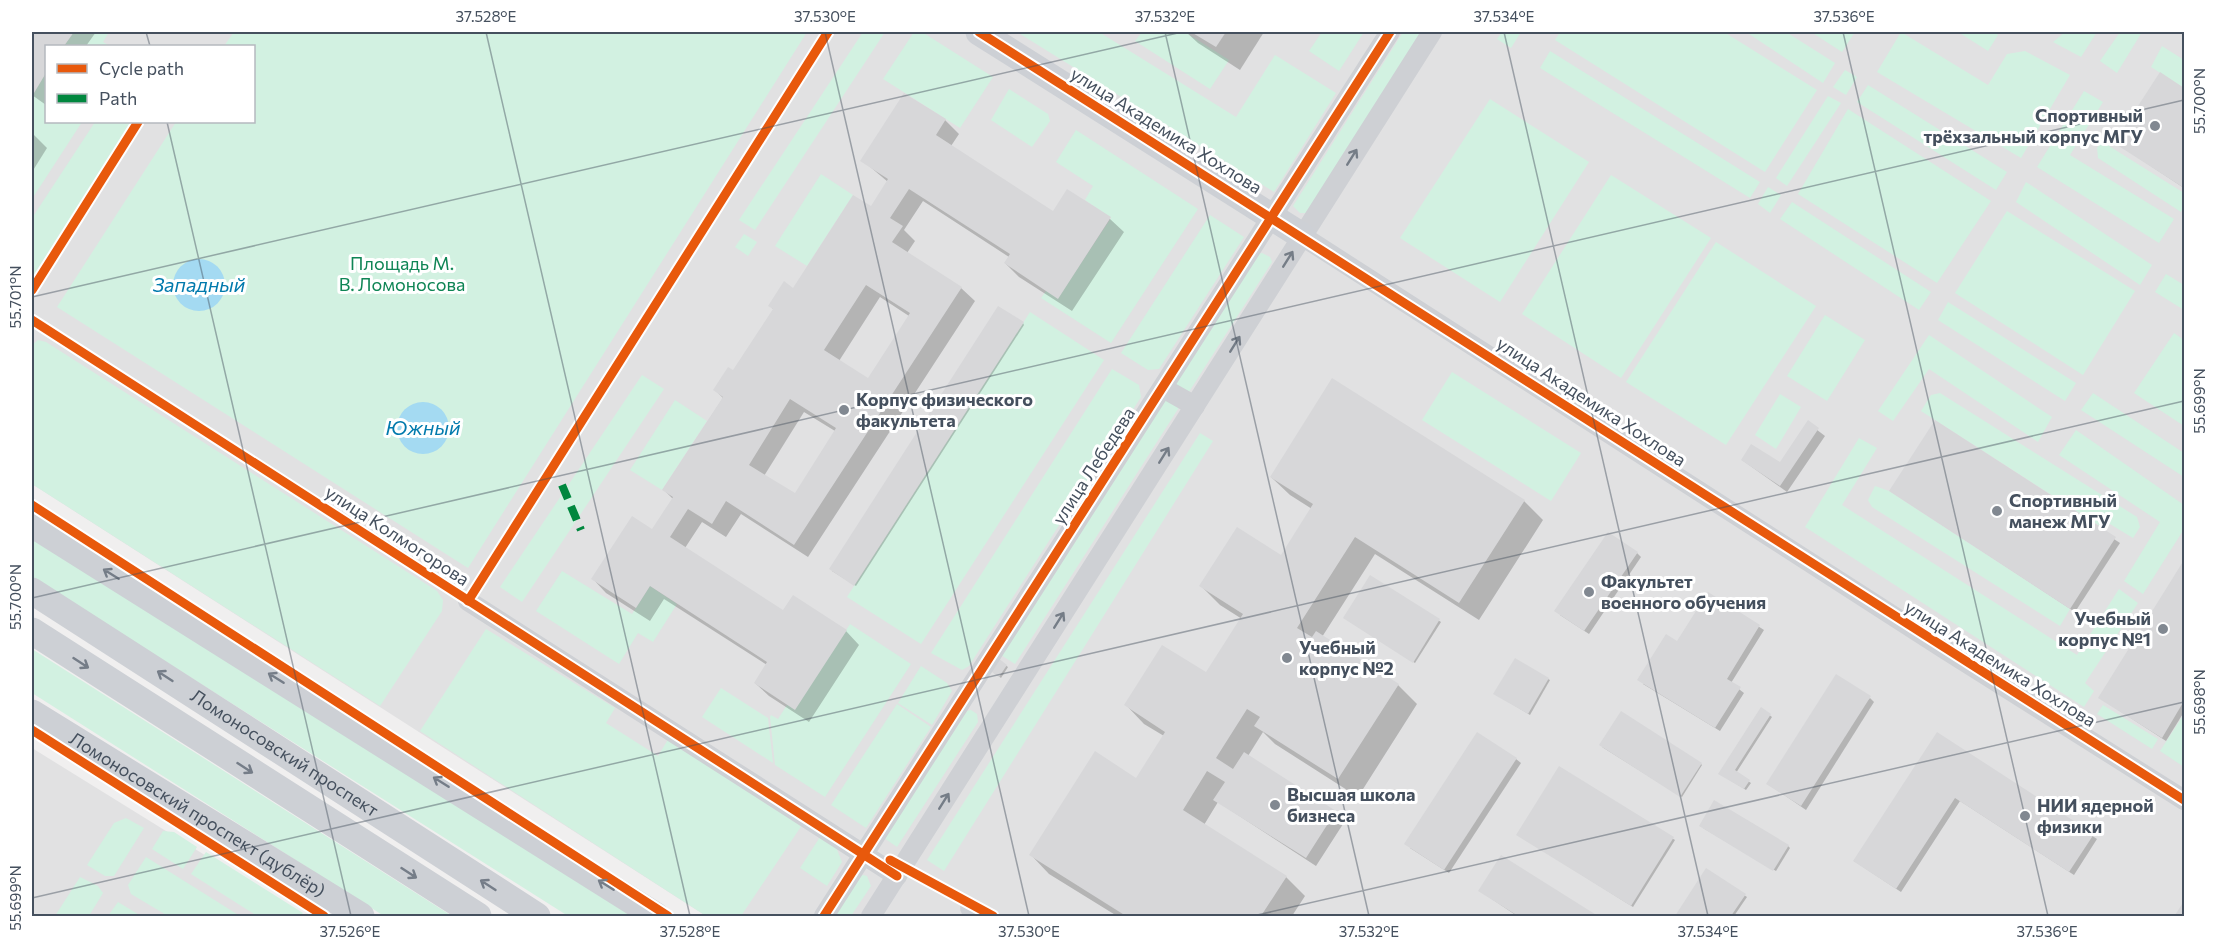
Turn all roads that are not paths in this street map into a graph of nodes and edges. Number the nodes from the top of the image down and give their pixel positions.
1 (979, 32) edge
2 (1390, 32) edge
3 (1432, 32) edge
4 (1272, 218) junction
5 (1302, 236) junction
6 (1163, 388) junction
7 (1195, 406) junction
8 (32, 524) edge
9 (32, 591) edge
10 (468, 601) dead end
11 (32, 631) edge
12 (32, 713) edge
13 (2184, 800) edge
14 (864, 853) junction
15 (897, 876) junction
16 (361, 916) edge
17 (478, 916) edge
18 (537, 916) edge
19 (656, 916) edge
20 (824, 916) edge
21 (871, 916) edge

1 - 4 street, улица Академика Хохлова
2 - 4 street, улица Лебедева
5 -> 3 street
4 - 5 street, улица Академика Хохлова
4 - 6 street, улица Лебедева
7 -> 5 street
5 - 13 street, улица Академика Хохлова
6 - 7 street
6 - 14 street, улица Лебедева
15 -> 7 street
19 -> 8 street
18 -> 9 street, Ломоносовский проспект
10 - 14 street, улица Колмогорова
11 -> 17 street, Ломоносовский проспект
12 - 16 street, Ломоносовский проспект (дублёр)
14 - 15 street, улица Колмогорова
14 - 20 street, улица Лебедева
15 - 21 street

